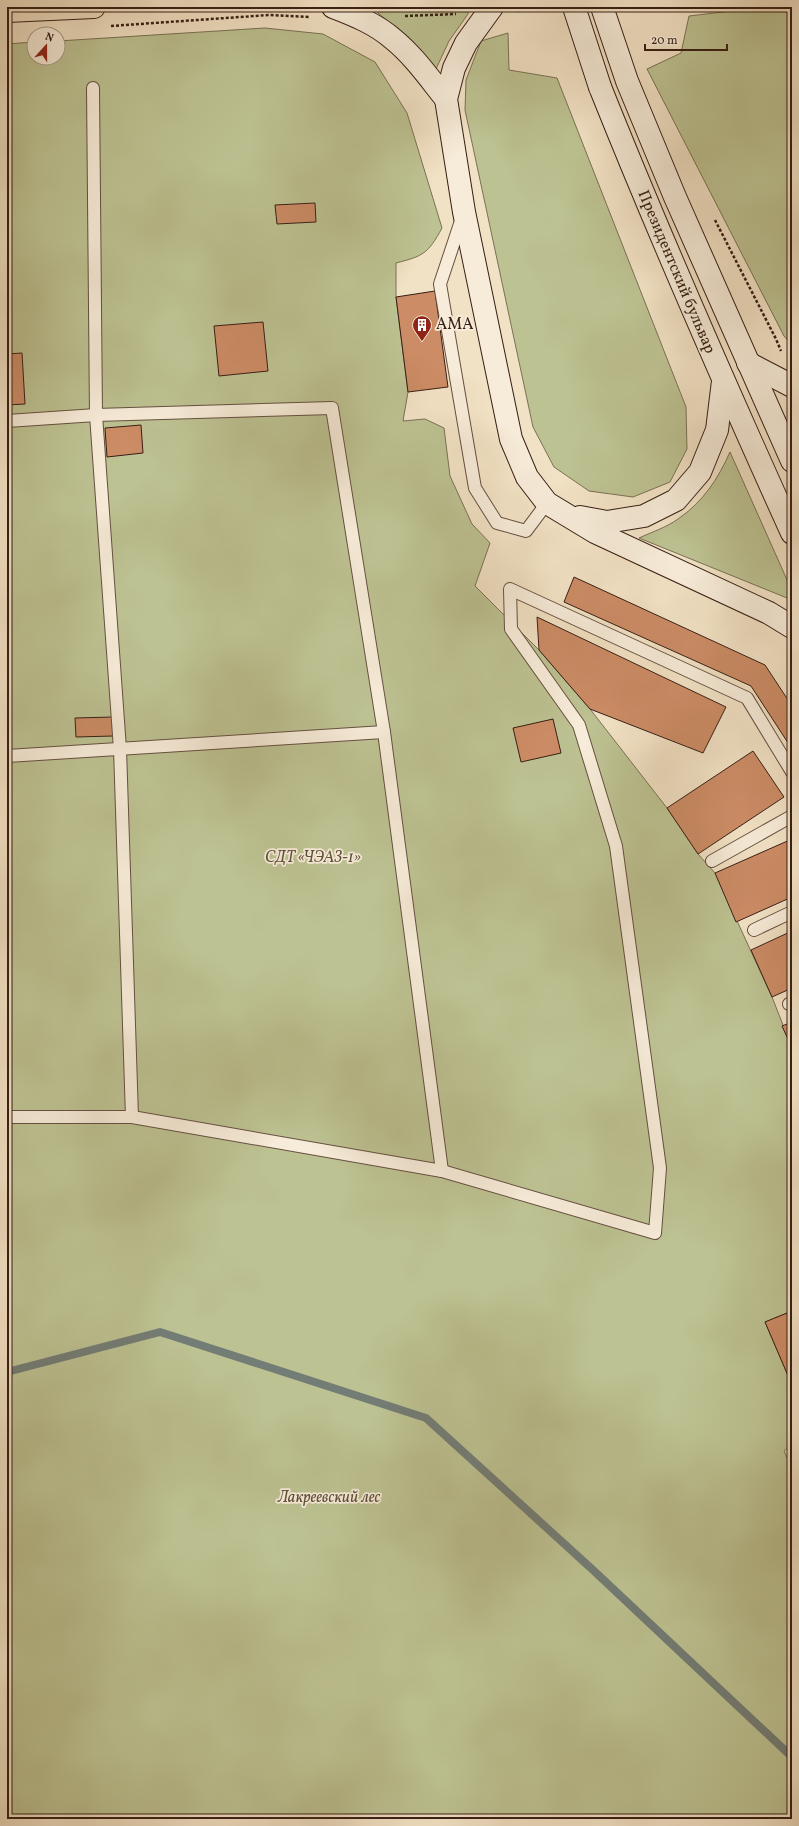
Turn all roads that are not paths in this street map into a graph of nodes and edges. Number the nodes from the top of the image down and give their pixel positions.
1 (94, 7) edge
2 (333, 7) edge
3 (492, 7) edge
4 (602, 7) edge
5 (563, 8) edge
6 (7, 12) edge
7 (93, 88) dead end
8 (446, 99) junction
9 (464, 212) junction
10 (748, 363) junction
11 (723, 381) junction
12 (792, 386) edge
13 (96, 416) junction
14 (7, 421) edge
15 (792, 461) edge
16 (556, 509) junction
17 (792, 533) edge
18 (792, 627) edge
19 (384, 732) junction
20 (120, 749) junction
21 (7, 756) edge
22 (792, 772) edge
23 (792, 816) edge
24 (712, 861) dead end
25 (792, 912) edge
26 (754, 930) dead end
27 (7, 1117) edge
28 (132, 1117) junction
29 (442, 1172) junction

1 - 6 main road
2 - 8 main road
3 - 8 main road
4 - 10 main road, Президентский бульвар
5 - 11 main road, Президентский бульвар, bridge
7 - 13 lane
8 - 9 main road
9 - 16 main road
9 - 16 lane
10 - 12 main road
10 - 15 main road, Президентский бульвар
11 - 16 main road
11 - 17 main road, Президентский бульвар
13 - 14 lane
13 - 19 lane
13 - 20 lane
16 - 18 main road
19 - 20 lane
19 - 29 lane
20 - 21 lane
20 - 28 lane
22 - 29 lane
23 - 24 lane
25 - 26 lane
27 - 28 lane
28 - 29 lane

